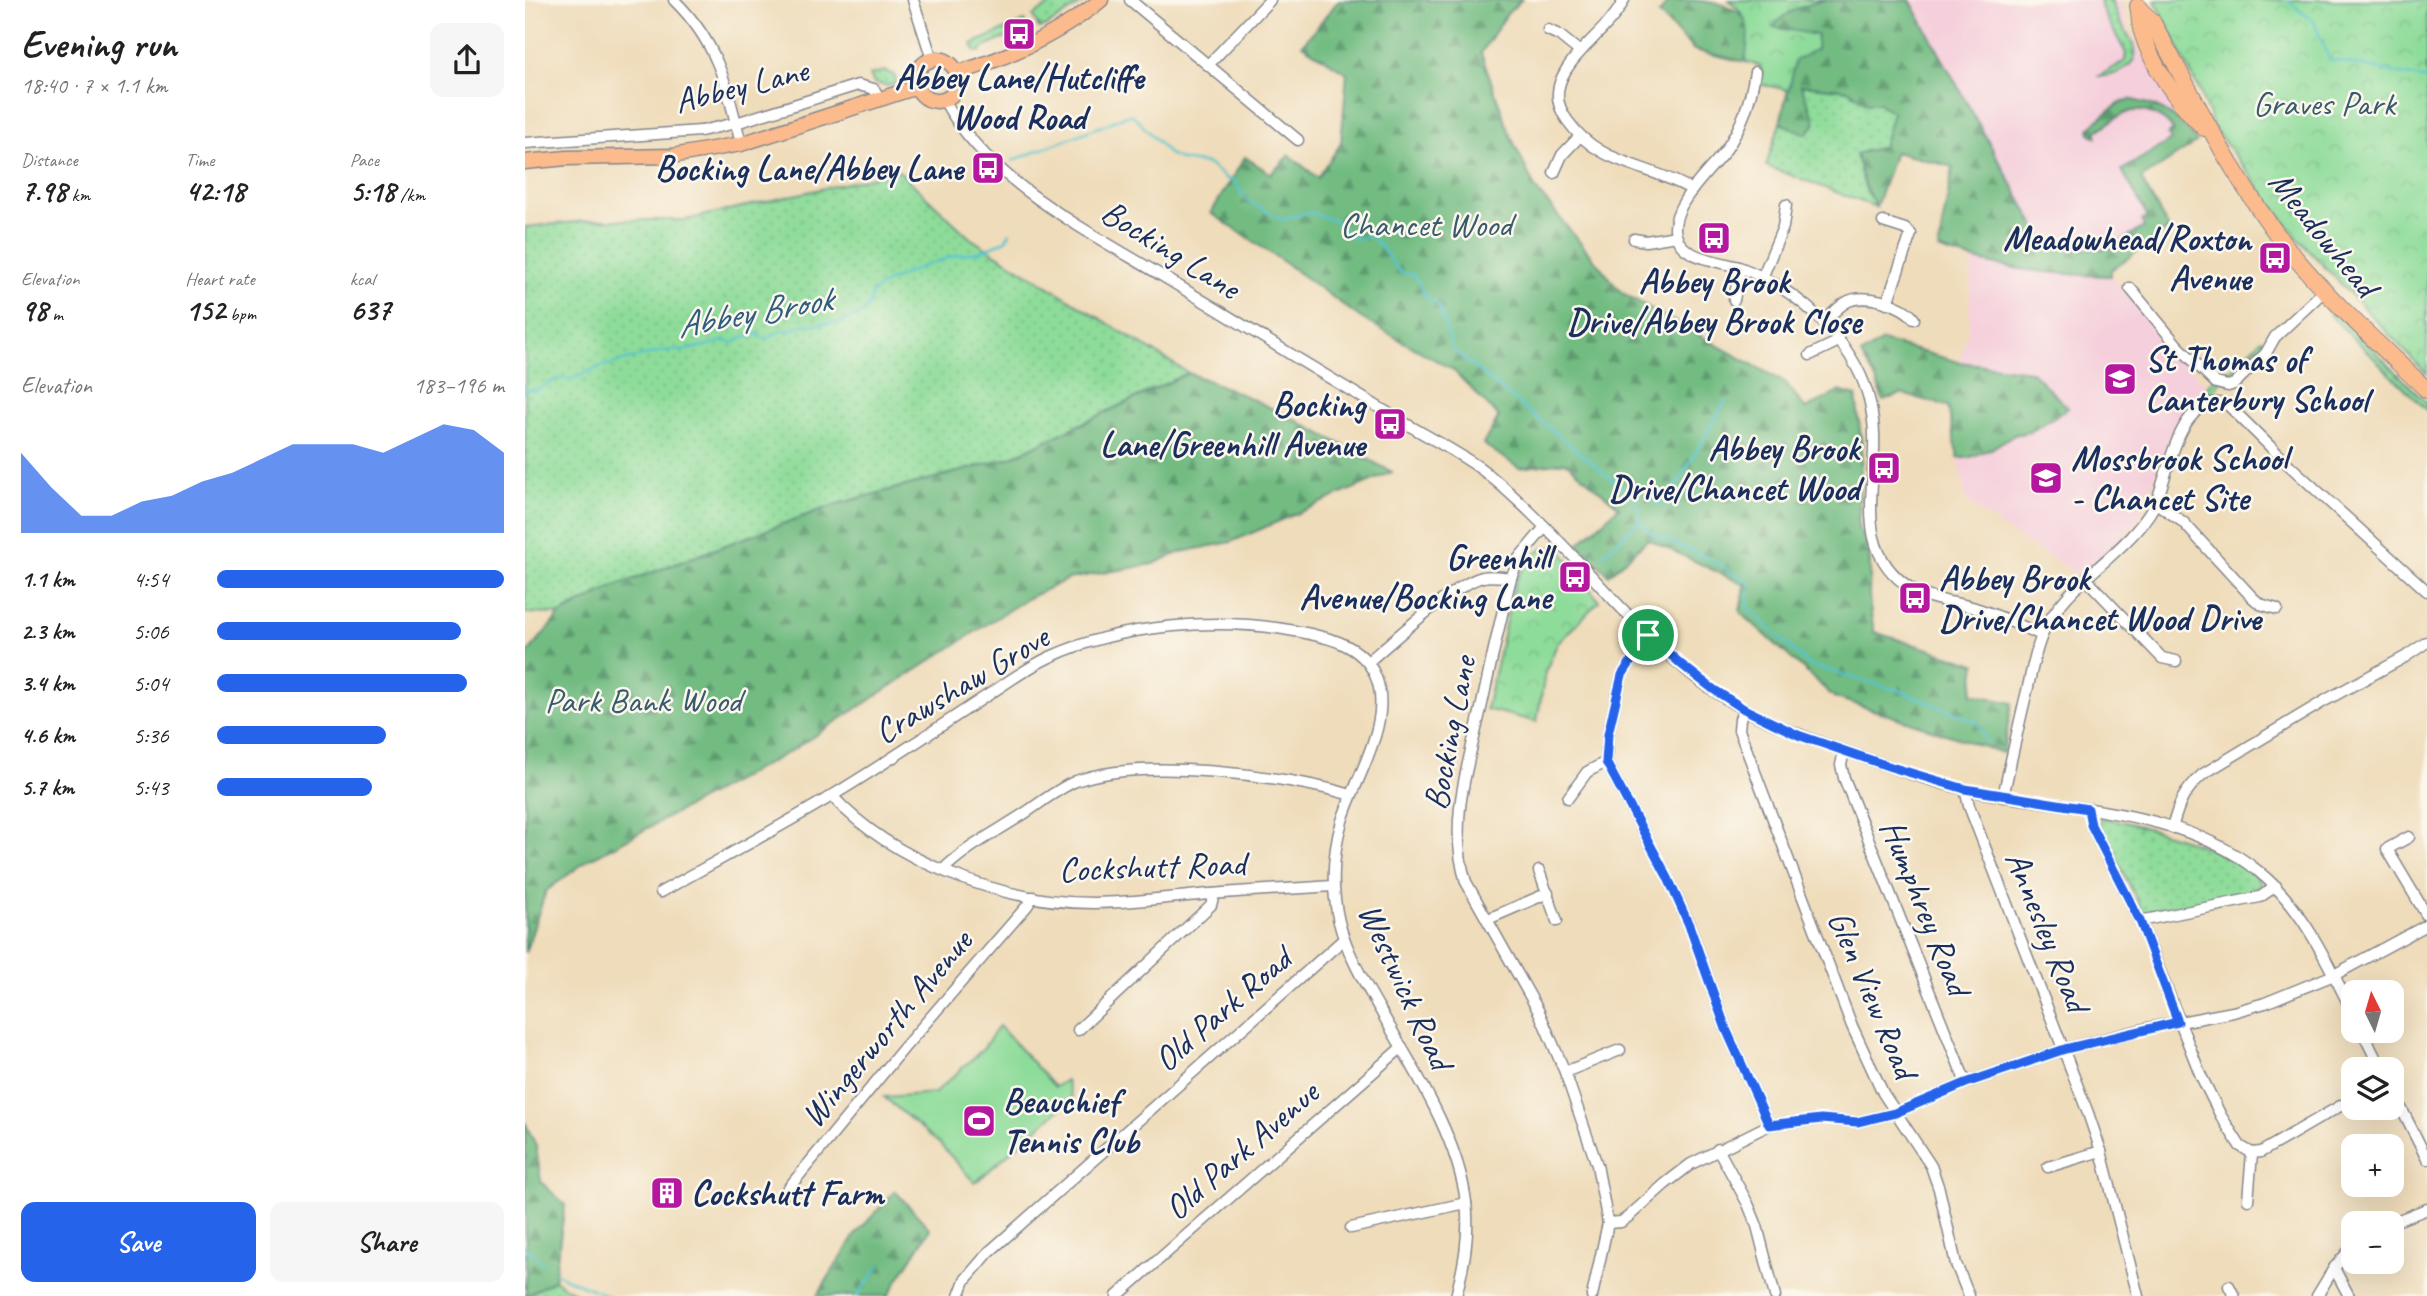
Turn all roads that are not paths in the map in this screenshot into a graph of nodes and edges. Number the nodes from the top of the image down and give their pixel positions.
1 (674, 0) edge
2 (913, 0) edge
3 (1101, 0) edge
4 (1131, 0) edge
5 (1270, 0) edge
6 (1625, 0) edge
7 (2137, 5) edge
8 (1548, 30) dead end
9 (1580, 52) junction
10 (932, 59) junction
11 (1209, 64) junction
12 (1755, 72) dead end
13 (957, 73) junction
14 (917, 88) junction
15 (880, 99) junction
16 (944, 100) junction
17 (736, 123) junction
18 (1580, 136) junction
19 (1298, 140) dead end
20 (525, 143) edge
21 (741, 144) junction
22 (525, 162) edge
23 (1554, 173) dead end
24 (1692, 190) junction
25 (1786, 205) dead end
26 (1883, 222) dead end
27 (1676, 236) junction
28 (1634, 239) dead end
29 (1740, 268) junction
30 (1762, 278) junction
31 (2130, 288) dead end
32 (2325, 290) junction
33 (1734, 300) dead end
34 (1887, 303) junction
35 (1914, 319) dead end
36 (1823, 323) junction
37 (1839, 341) junction
38 (1809, 355) dead end
39 (2427, 390) edge
40 (2156, 503) junction
41 (1545, 527) junction
42 (1511, 578) junction
43 (2086, 579) junction
44 (2427, 591) edge
45 (2277, 609) dead end
46 (1648, 635) junction
47 (2042, 635) junction
48 (2427, 642) edge
49 (2176, 661) dead end
50 (1368, 662) junction
51 (1744, 709) junction
52 (1844, 751) junction
53 (1606, 762) junction
54 (1965, 789) junction
55 (1351, 795) junction
56 (832, 796) junction
57 (2003, 797) junction
58 (1568, 798) dead end
59 (2088, 809) junction
60 (2172, 828) junction
61 (2409, 837) dead end
62 (943, 870) junction
63 (1539, 871) dead end
64 (1333, 886) junction
65 (2276, 886) junction
66 (661, 892) dead end
67 (1548, 893) junction
68 (1214, 894) junction
69 (1033, 897) junction
70 (2427, 916) edge
71 (1488, 919) junction
72 (1557, 921) dead end
73 (2140, 921) junction
74 (2427, 925) edge
75 (1345, 939) junction
76 (2334, 975) junction
77 (2341, 989) edge
78 (2178, 1022) junction
79 (1078, 1030) dead end
80 (1402, 1047) junction
81 (2065, 1049) junction
82 (1620, 1050) dead end
83 (1565, 1072) junction
84 (1966, 1083) junction
85 (2341, 1106) edge
86 (1895, 1113) junction
87 (2404, 1113) edge
88 (1769, 1125) junction
89 (1718, 1149) junction
90 (2101, 1151) junction
91 (2252, 1153) junction
92 (2427, 1158) edge
93 (2048, 1167) dead end
94 (782, 1196) dead end
95 (2248, 1200) dead end
96 (1466, 1203) junction
97 (2427, 1209) edge
98 (2404, 1218) edge
99 (1608, 1223) junction
100 (1351, 1228) dead end
101 (2341, 1261) edge
102 (2334, 1269) junction
103 (959, 1296) edge
104 (1117, 1296) edge
105 (1456, 1296) edge
106 (1592, 1296) edge
107 (1775, 1296) edge
108 (1969, 1296) edge
109 (2138, 1296) edge
110 (2317, 1296) edge
111 (2349, 1296) edge

1 - 17 street
2 - 10 street
3 - 13 main road
4 - 11 street
5 - 11 street
6 - 9 street
7 - 32 highway, Meadowhead
8 - 9 street
9 - 18 street
10 - 13 main road
10 - 14 main road
11 - 19 street
12 - 24 street
13 - 16 main road
14 - 15 main road, Abbey Lane
14 - 16 main road
15 - 17 street, Abbey Lane
15 - 21 main road, Abbey Lane
16 - 41 street, Bocking Lane
17 - 20 street, Abbey Lane
17 - 21 street
18 - 23 street
18 - 24 street
21 - 22 main road, Abbey Lane
24 - 27 street
25 - 30 street
26 - 34 street
27 - 28 street
27 - 29 street
29 - 30 street
29 - 33 street
30 - 36 street
31 - 32 street
32 - 39 highway, Meadowhead
34 - 35 street
34 - 36 street
36 - 37 street
37 - 38 street
37 - 47 street
40 - 43 street
40 - 44 street
40 - 45 street
41 - 42 street, Bocking Lane
41 - 46 street
42 - 50 street
42 - 71 street, Bocking Lane
43 - 47 street
43 - 49 street
46 - 51 street
46 - 53 street
47 - 57 street
48 - 60 street
50 - 55 street, Westwick Road
50 - 56 street, Crawshaw Grove
51 - 52 street
51 - 86 street, Glen View Road
52 - 54 street
52 - 84 street, Humphrey Road
53 - 58 street
53 - 88 street
54 - 57 street
54 - 81 street, Annesley Road
55 - 62 street
55 - 64 street, Westwick Road
56 - 62 street, Cockshutt Road
56 - 66 street, Crawshaw Grove
57 - 59 street
59 - 60 street
59 - 73 street
60 - 65 street
61 - 70 street
62 - 69 street, Cockshutt Road
63 - 67 street
64 - 68 street, Cockshutt Road
64 - 75 street, Westwick Road
65 - 73 street
65 - 76 street
67 - 71 street
67 - 72 street
68 - 69 street, Cockshutt Road
68 - 79 street
69 - 94 street, Wingerworth Avenue
71 - 83 street, Bocking Lane
73 - 78 street
74 - 76 street
75 - 80 street, Westwick Road
75 - 103 street, Old Park Road
76 - 77 street
76 - 78 street
78 - 81 street
78 - 91 street
80 - 96 street, Westwick Road
80 - 104 street, Old Park Avenue
81 - 84 street
81 - 90 street, Annesley Road
82 - 83 street
83 - 99 street, Bocking Lane
84 - 86 street
85 - 91 street
86 - 88 street
86 - 108 street, Glen View Road
87 - 92 street
88 - 89 street
89 - 99 street
89 - 107 street
90 - 93 street
90 - 109 street, Annesley Road
91 - 95 street
96 - 100 street
96 - 105 street, Westwick Road
97 - 98 street
99 - 106 street, Bocking Lane
101 - 102 street
102 - 110 street
102 - 111 street

